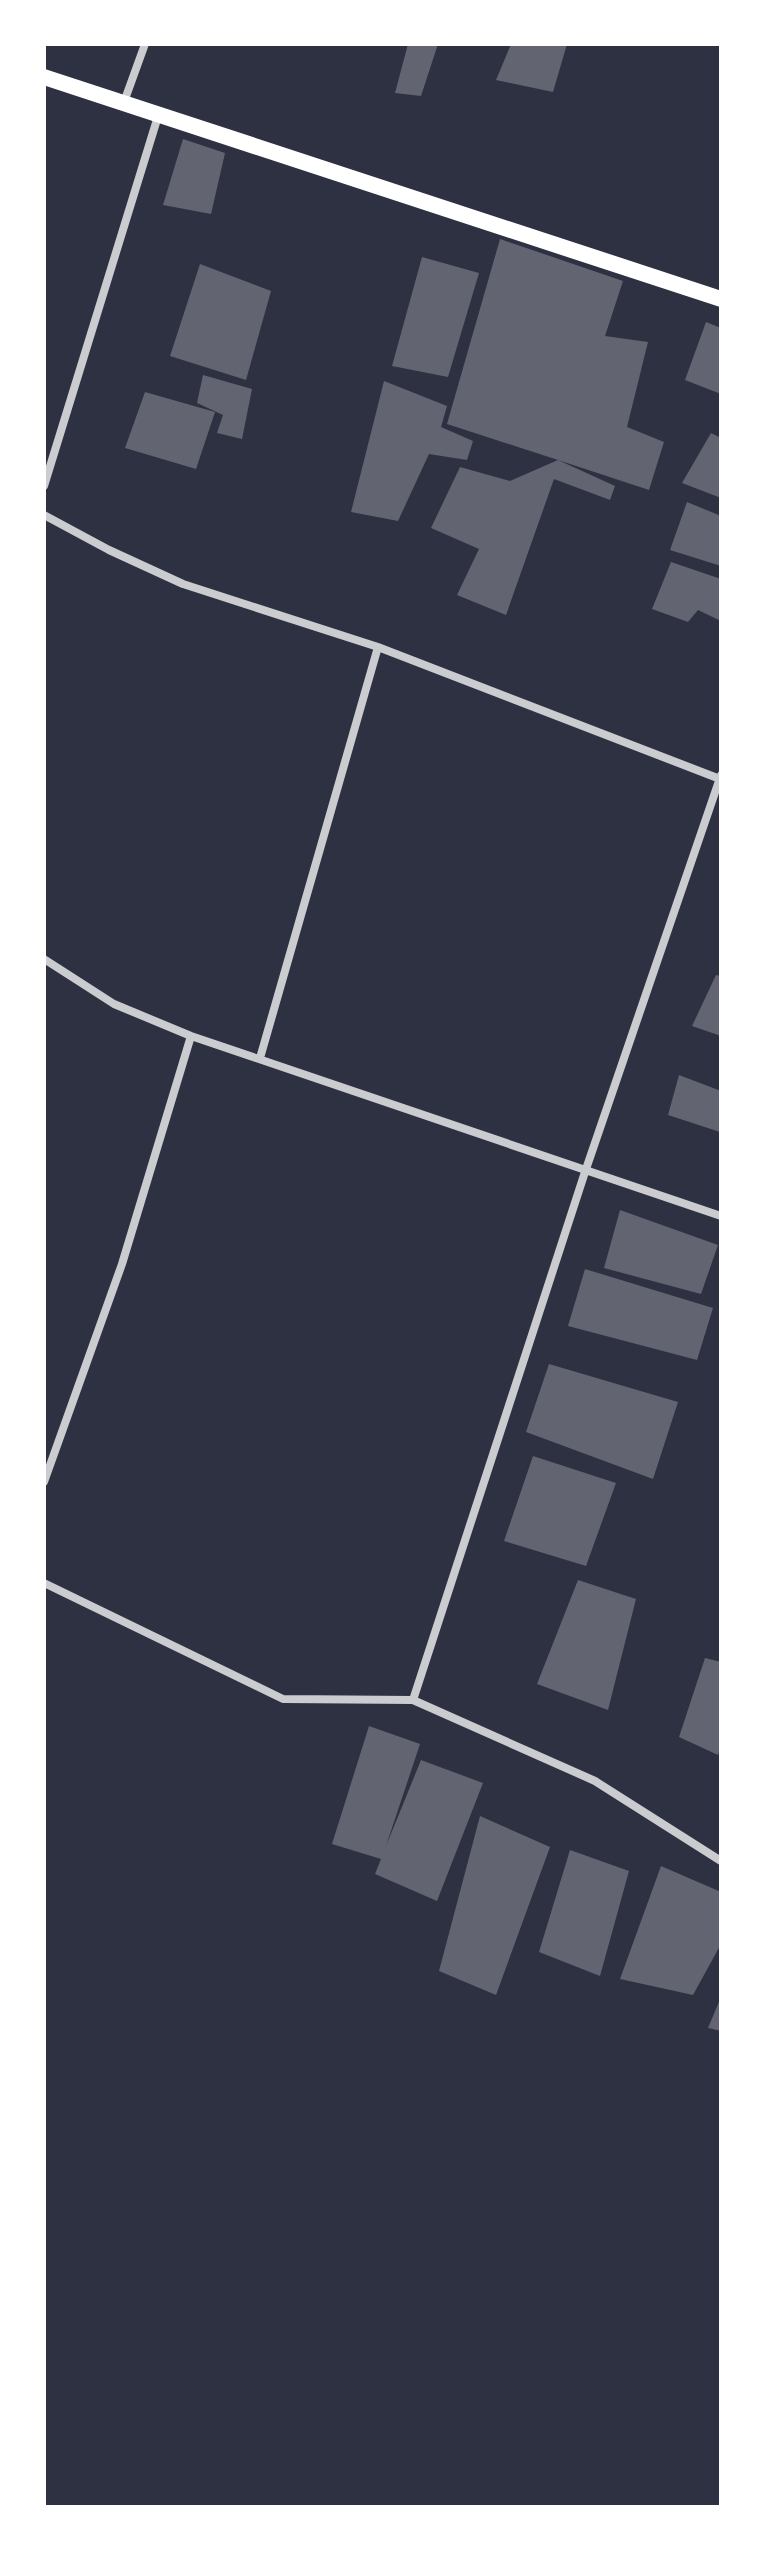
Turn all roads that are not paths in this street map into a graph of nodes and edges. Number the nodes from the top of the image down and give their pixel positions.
1 (145, 44) edge
2 (44, 77) edge
3 (124, 102) junction
4 (159, 113) junction
5 (721, 299) edge
6 (44, 486) edge
7 (44, 515) edge
8 (378, 647) junction
9 (720, 777) edge
10 (44, 959) edge
11 (191, 1036) junction
12 (260, 1058) junction
13 (585, 1172) junction
14 (721, 1216) edge
15 (44, 1482) edge
16 (44, 1583) edge
17 (413, 1700) junction
18 (721, 1861) edge

1 - 3 street
2 - 3 main road
3 - 4 main road
4 - 5 main road
4 - 6 street
7 - 8 street
8 - 9 street
8 - 12 street
9 - 13 street
10 - 11 street
11 - 12 street
11 - 15 street
12 - 13 street
13 - 14 street
13 - 17 street
16 - 17 street
17 - 18 street

